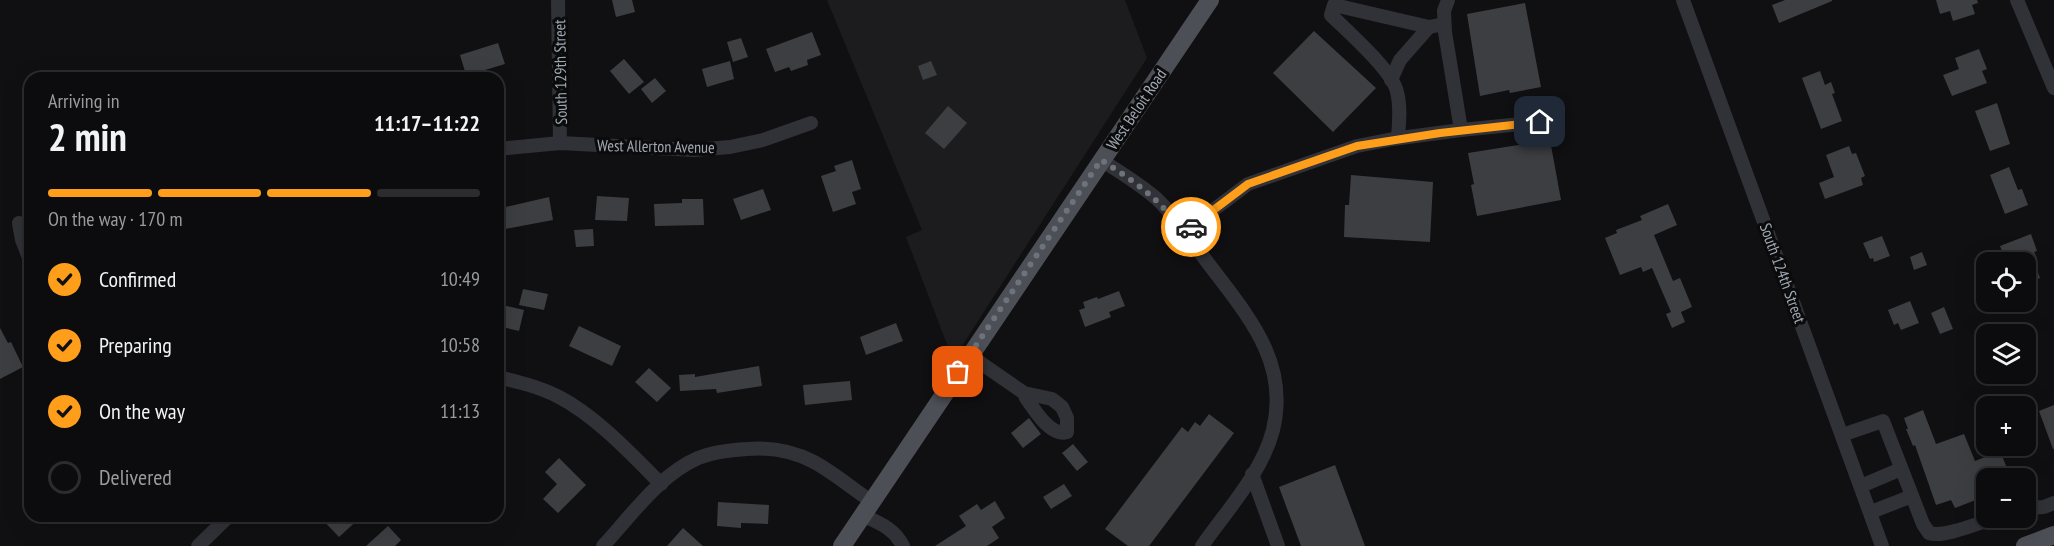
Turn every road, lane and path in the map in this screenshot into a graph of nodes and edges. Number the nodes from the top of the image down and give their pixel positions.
1 (558, 0) edge
2 (1210, 0) edge
3 (1448, 0) edge
4 (1683, 0) edge
5 (2018, 0) edge
6 (1444, 24) junction
7 (1429, 27) junction
8 (1391, 80) junction
9 (2054, 88) edge
10 (1540, 122) dead end
11 (811, 123) dead end
12 (1461, 130) junction
13 (1398, 138) junction
14 (560, 143) junction
15 (504, 148) edge
16 (1101, 160) junction
17 (19, 223) dead end
18 (1184, 232) junction
19 (24, 245) edge
20 (969, 355) junction
21 (504, 378) edge
22 (1024, 393) dead end
23 (1842, 435) junction
24 (1901, 469) junction
25 (1252, 474) junction
26 (661, 484) junction
27 (1861, 486) junction
28 (1912, 496) junction
29 (867, 508) junction
30 (1871, 512) junction
31 (218, 522) edge
32 (1976, 523) edge
33 (2054, 535) edge
34 (2030, 545) edge
35 (198, 546) edge
36 (603, 546) edge
37 (842, 546) edge
38 (903, 546) edge
39 (1202, 546) edge
40 (1278, 546) edge
41 (1882, 546) edge

1 - 14 street, South 129th Street
2 - 16 main road, West Beloit Road
3 - 6 street
4 - 23 street, South 124th Street
5 - 9 street
6 - 7 street
6 - 12 street
7 - 8 street
7 - 8 street
8 - 13 street
10 - 12 street
11 - 14 street, West Allerton Avenue
12 - 13 street
13 - 18 street
14 - 15 street, West Allerton Avenue
16 - 18 street
16 - 20 main road, West Beloit Road
17 - 19 street
18 - 25 street
20 - 22 street
20 - 29 main road, West Beloit Road
21 - 26 street
23 - 24 street
23 - 27 street, South 124th Street
24 - 27 street
24 - 28 street
25 - 39 street
25 - 40 street
26 - 29 street
26 - 36 street
27 - 30 street, South 124th Street
28 - 30 street
28 - 32 street
29 - 37 main road, West Beloit Road
29 - 38 street
30 - 41 street, South 124th Street
31 - 35 street
33 - 34 main road

